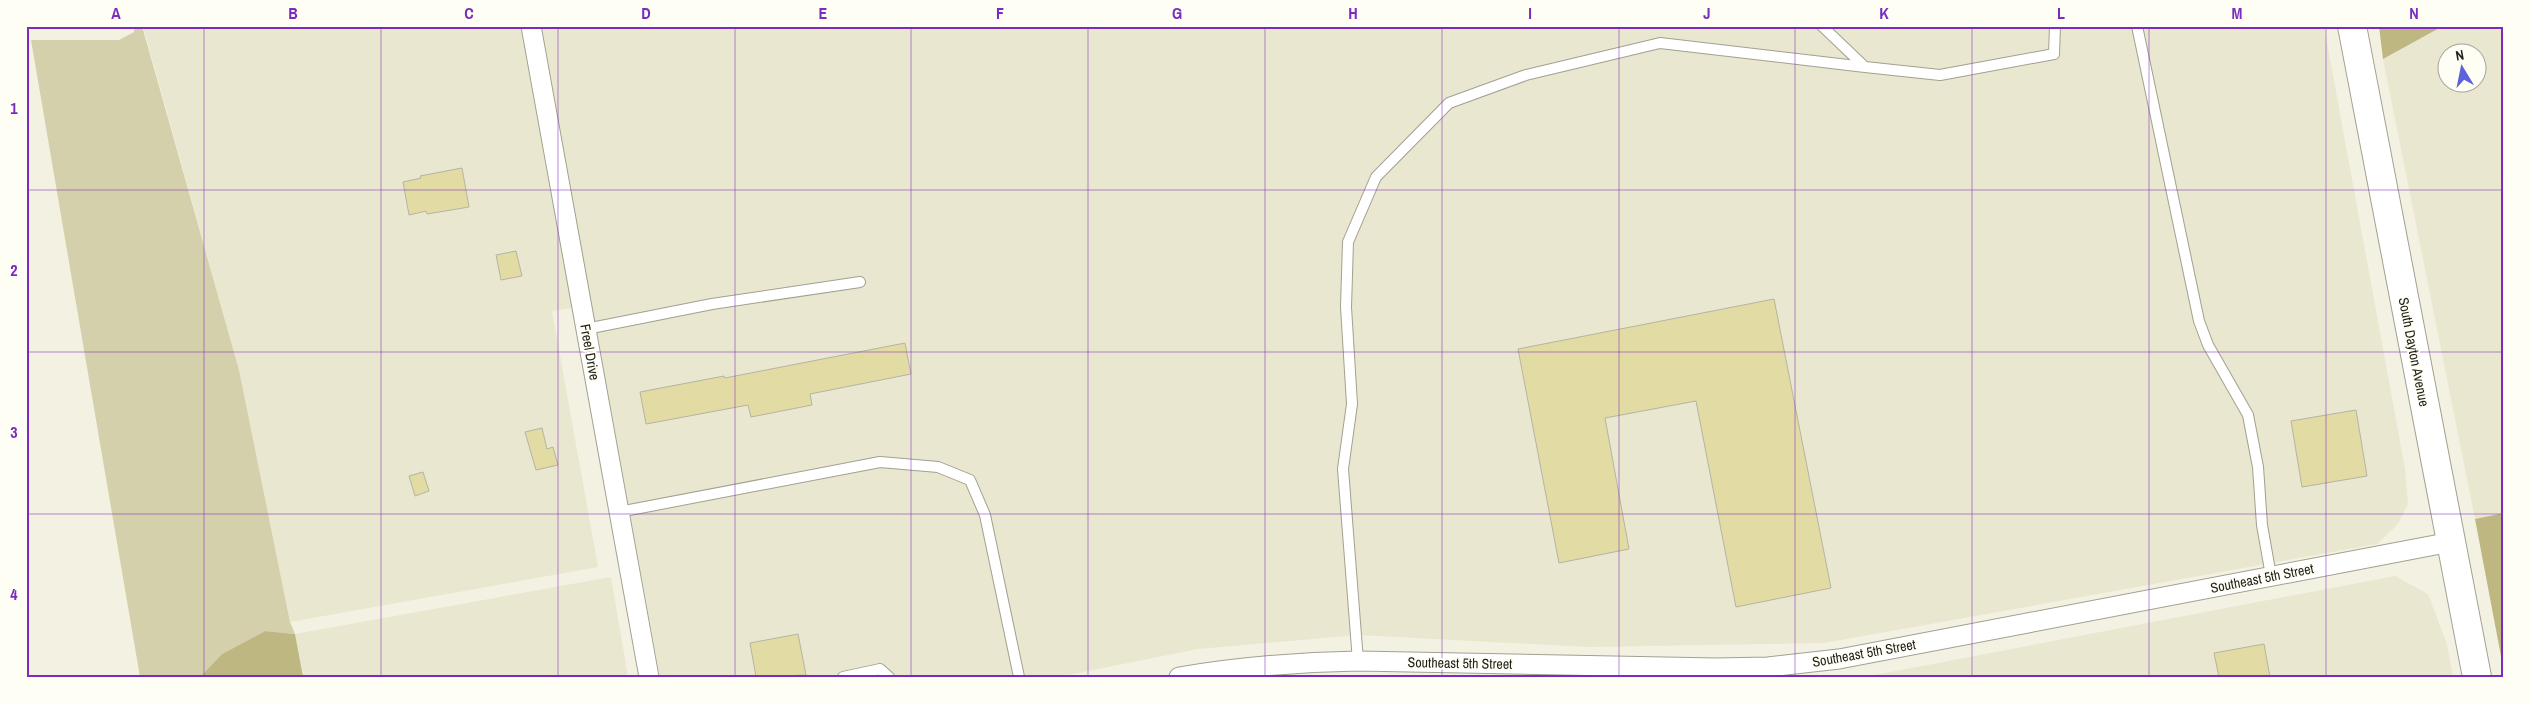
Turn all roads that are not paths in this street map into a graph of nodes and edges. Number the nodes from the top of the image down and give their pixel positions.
1 (531, 26) edge
2 (1822, 26) edge
3 (2055, 26) edge
4 (2137, 26) edge
5 (2352, 26) edge
6 (1865, 67) junction
7 (860, 282) dead end
8 (586, 329) junction
9 (619, 512) junction
10 (2451, 542) junction
11 (2271, 576) junction
12 (1358, 661) junction
13 (649, 677) edge
14 (843, 677) edge
15 (889, 677) edge
16 (1019, 677) edge
17 (1179, 677) edge
18 (2477, 677) edge

1 - 8 street, Freel Drive
2 - 6 lane
3 - 6 lane
4 - 11 lane
5 - 10 main road, South Dayton Avenue
6 - 12 lane
7 - 8 lane
8 - 9 street, Freel Drive
9 - 13 street, Freel Drive
9 - 16 lane
10 - 11 street, Southeast 5th Street
10 - 18 main road, South Dayton Avenue
11 - 12 street, Southeast 5th Street
12 - 17 street, Southeast 5th Street
14 - 15 lane

